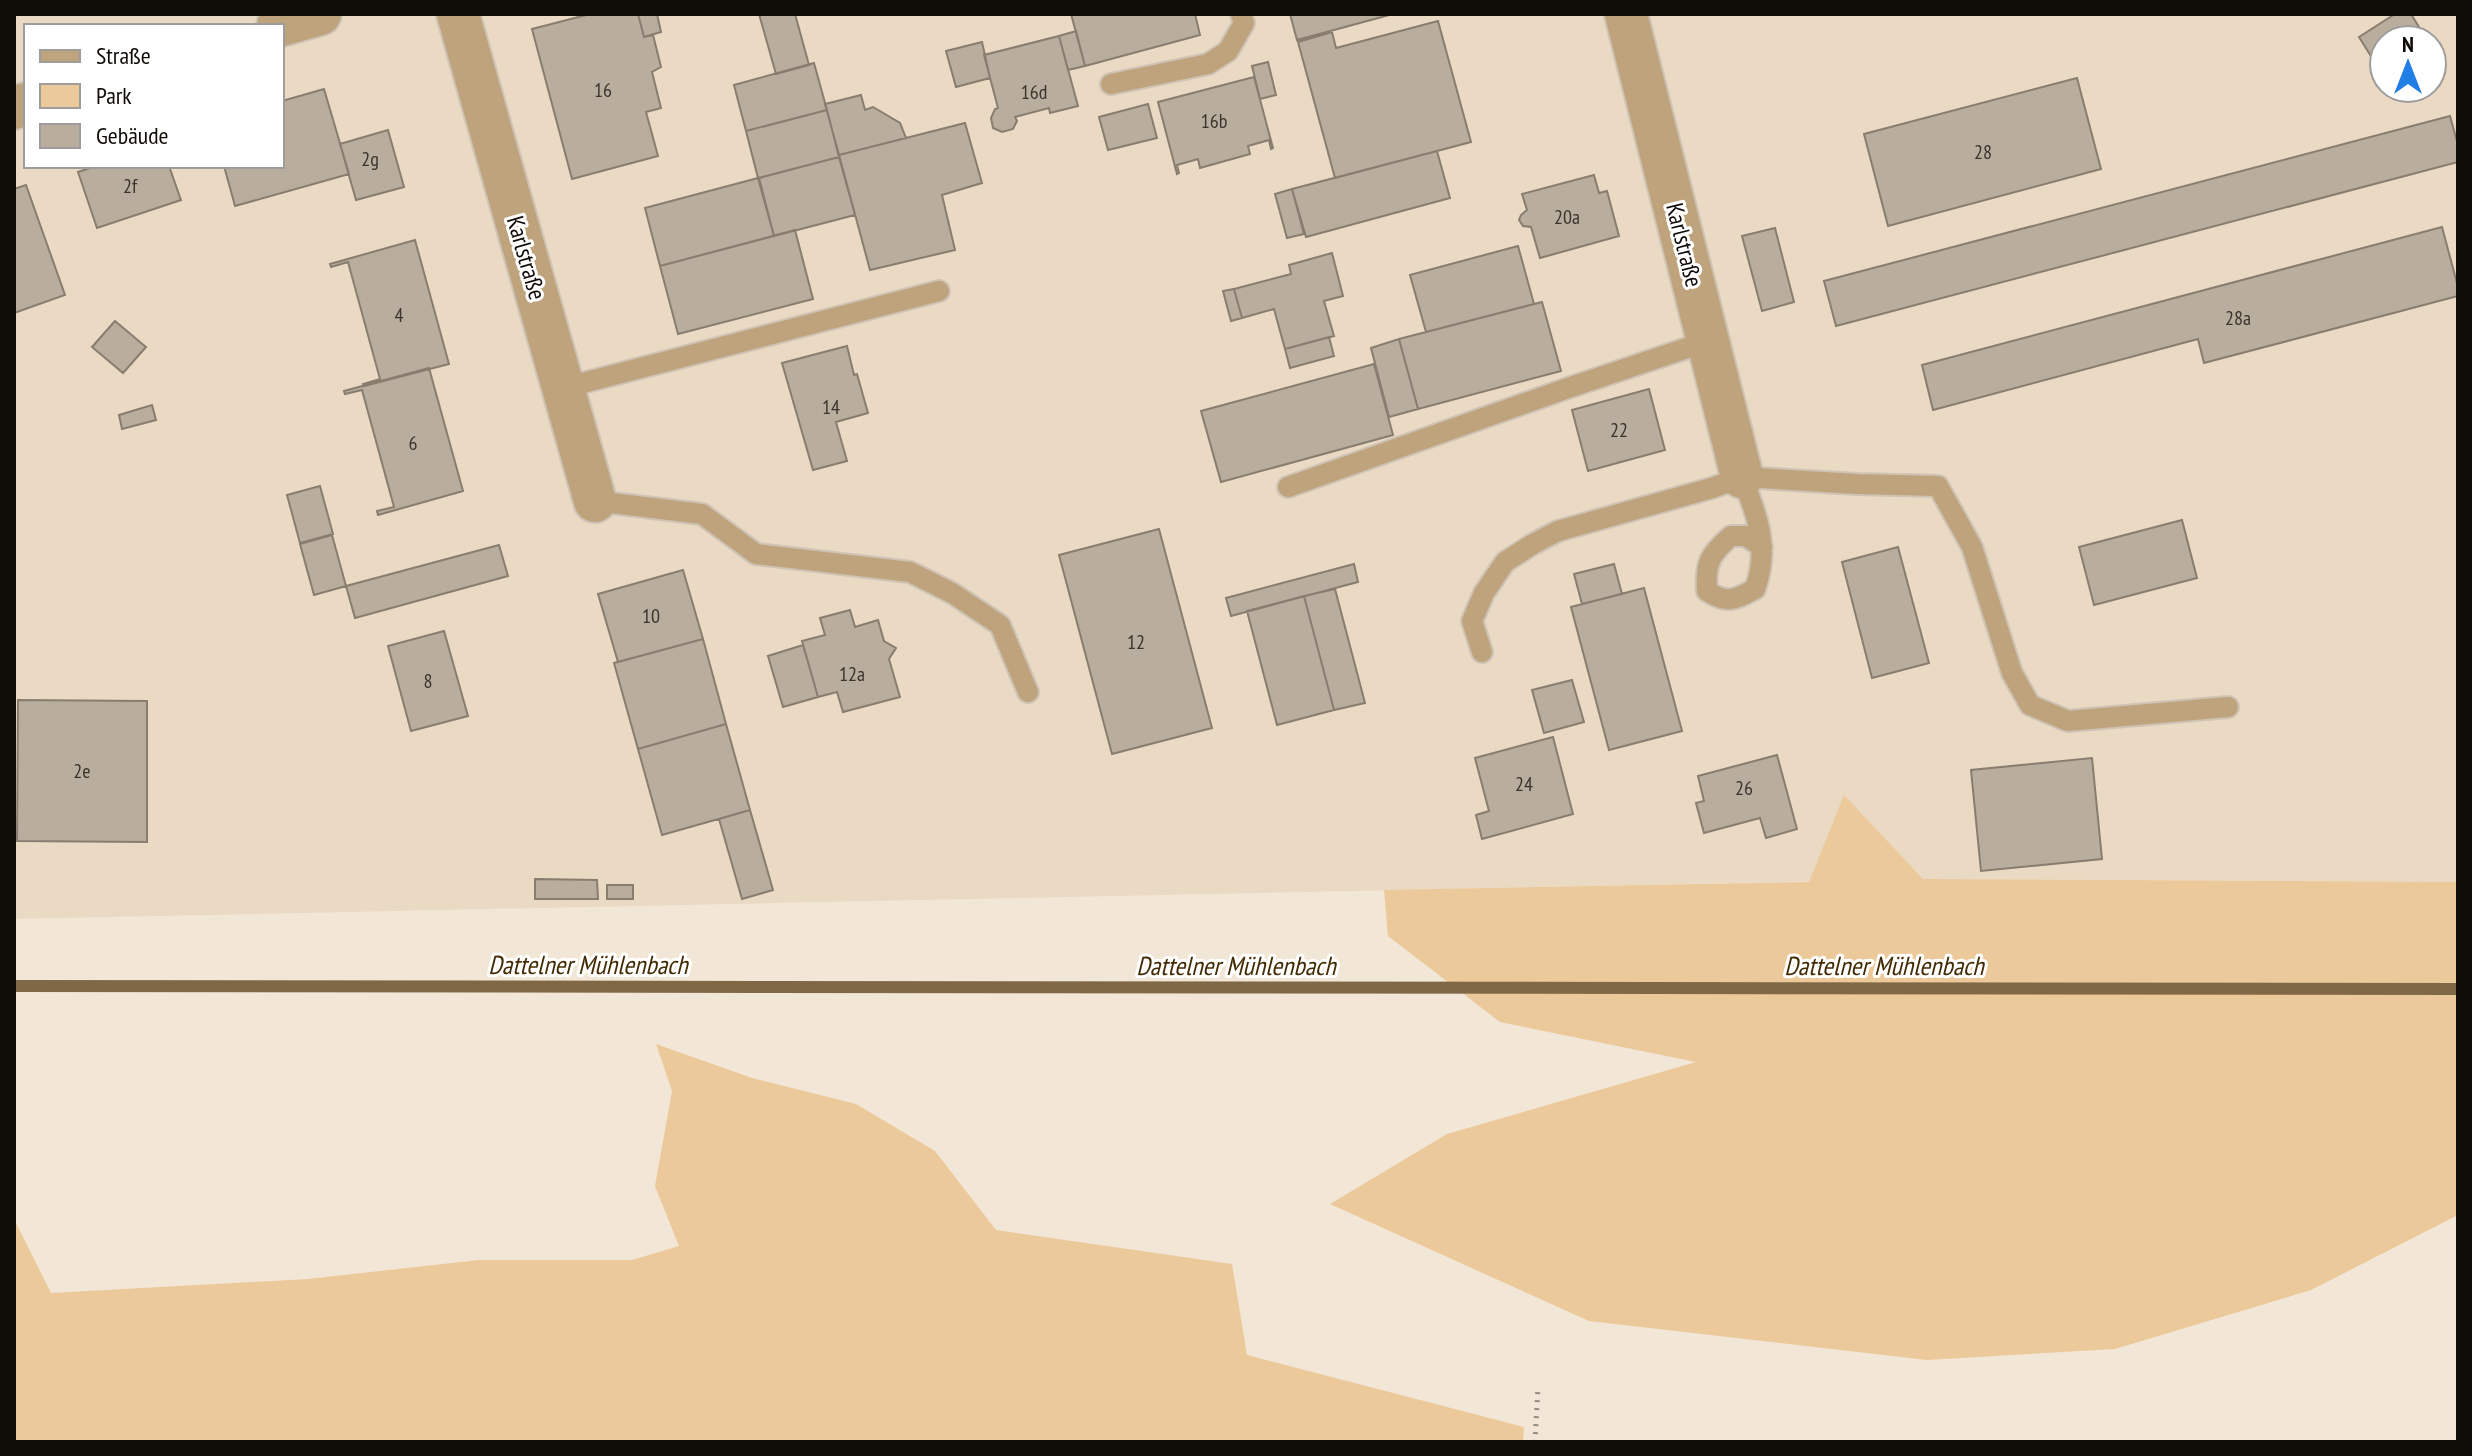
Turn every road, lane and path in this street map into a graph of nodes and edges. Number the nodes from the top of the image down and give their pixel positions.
1 (320, 14) edge
2 (458, 14) edge
3 (1241, 14) edge
4 (1626, 14) edge
5 (284, 24) edge
6 (1111, 84) dead end
7 (939, 291) dead end
8 (1708, 341) junction
9 (563, 388) junction
10 (1742, 477) junction
11 (1288, 487) dead end
12 (595, 501) joint
13 (1762, 547) dead end
14 (1482, 652) dead end
15 (1028, 692) dead end
16 (2228, 707) dead end
17 (1538, 1387) dead end
18 (1535, 1442) edge

1 - 5 street
2 - 9 street, Karlstraße
3 - 6 lane
4 - 8 street, Karlstraße
7 - 9 lane
8 - 10 street, Karlstraße
8 - 11 lane
9 - 12 street, Karlstraße
10 - 13 lane
10 - 14 lane
10 - 16 lane
12 - 15 lane
17 - 18 path

